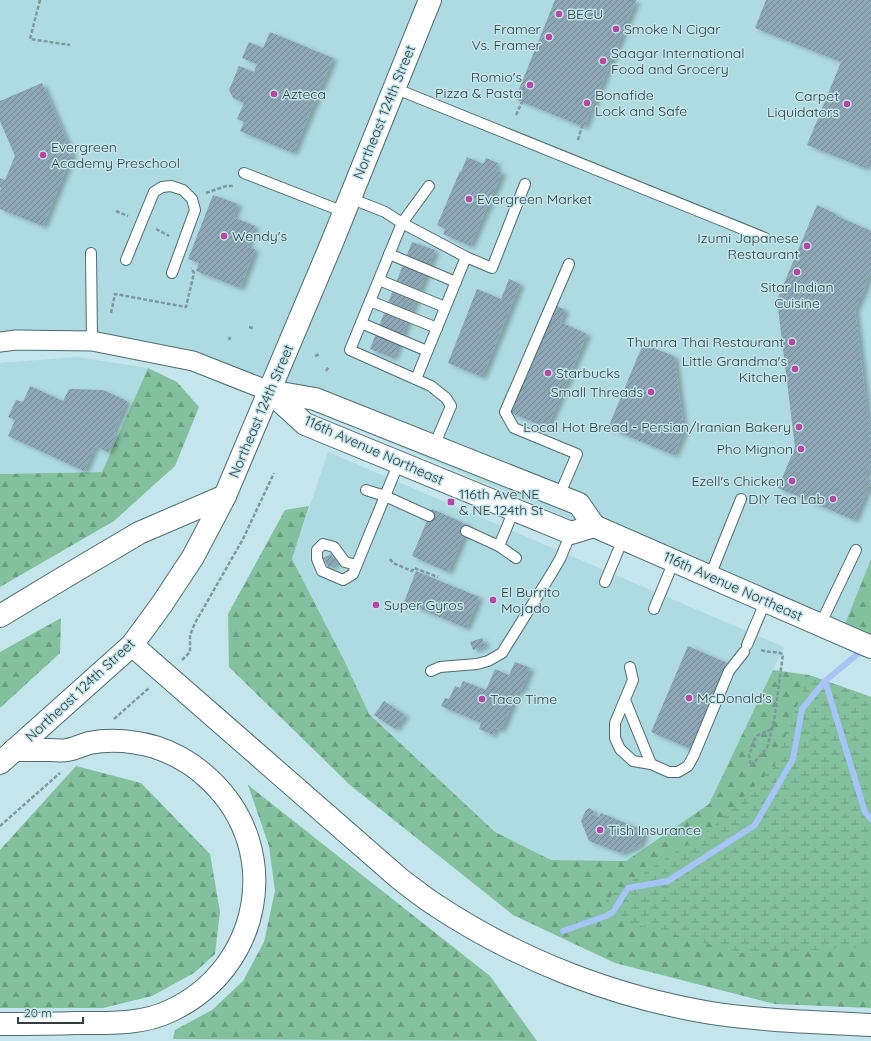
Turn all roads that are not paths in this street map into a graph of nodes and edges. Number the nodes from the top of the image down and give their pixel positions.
1 (430, 0) edge
2 (394, 88) junction
3 (244, 173) dead end
4 (525, 184) dead end
5 (429, 186) dead end
6 (347, 205) junction
7 (402, 223) junction
8 (765, 238) dead end
9 (91, 253) dead end
10 (389, 254) junction
11 (466, 257) junction
12 (126, 260) dead end
13 (568, 264) dead end
14 (172, 272) dead end
15 (379, 280) junction
16 (456, 282) junction
17 (370, 301) junction
18 (445, 308) junction
19 (361, 323) junction
20 (436, 328) junction
21 (92, 340) junction
22 (0, 342) edge
23 (427, 351) junction
24 (416, 379) junction
25 (269, 391) junction
26 (434, 446) junction
27 (398, 462) junction
28 (366, 490) dead end
29 (225, 496) junction
30 (385, 496) junction
31 (559, 496) junction
32 (741, 499) dead end
33 (514, 510) junction
34 (429, 516) dead end
35 (594, 526) junction
36 (466, 531) dead end
37 (571, 533) junction
38 (623, 539) junction
39 (499, 546) junction
40 (856, 550) dead end
41 (516, 558) dead end
42 (674, 561) junction
43 (355, 570) dead end
44 (710, 576) junction
45 (605, 582) dead end
46 (766, 600) junction
47 (654, 610) dead end
48 (0, 616) edge
49 (823, 627) junction
50 (132, 645) junction
51 (871, 647) edge
52 (630, 667) dead end
53 (432, 671) dead end
54 (625, 700) junction
55 (7, 756) edge
56 (651, 764) junction
57 (0, 1024) edge
58 (871, 1025) edge

1 - 2 main road, Northeast 124th Street
2 - 6 main road, Northeast 124th Street
2 - 8 lane
3 - 6 lane
4 - 11 lane
5 - 7 lane
6 - 7 lane
6 - 25 main road, Northeast 124th Street
7 - 10 lane
7 - 11 lane
9 - 21 lane
10 - 15 lane
10 - 16 lane
11 - 16 lane
12 - 14 lane
13 - 31 lane
15 - 17 lane
15 - 18 lane
16 - 18 lane
17 - 19 lane
17 - 20 lane
18 - 20 lane
19 - 23 lane
19 - 24 lane
20 - 23 lane
21 - 22 street
21 - 25 street
23 - 24 lane
24 - 26 lane
25 - 26 main road, 116th Avenue Northeast
25 - 27 main road, 116th Avenue Northeast
25 - 29 main road, Northeast 124th Street
26 - 31 main road, 116th Avenue Northeast
27 - 30 lane
27 - 33 main road, 116th Avenue Northeast
28 - 30 lane
29 - 48 main road
29 - 50 main road, Northeast 124th Street
30 - 34 lane
30 - 43 lane
31 - 35 main road, 116th Avenue Northeast
32 - 44 lane
33 - 37 main road, 116th Avenue Northeast
33 - 39 lane
35 - 37 main road
35 - 38 main road, 116th Avenue Northeast
36 - 39 lane
37 - 53 lane
38 - 42 main road, 116th Avenue Northeast
38 - 45 lane
39 - 41 lane
40 - 49 lane
42 - 44 main road, 116th Avenue Northeast
42 - 47 lane
44 - 46 main road, 116th Avenue Northeast
46 - 49 main road, 116th Avenue Northeast
46 - 56 lane
49 - 51 main road, 116th Avenue Northeast
50 - 55 main road, Northeast 124th Street
50 - 58 main road
52 - 54 lane
54 - 56 lane
54 - 56 lane
55 - 57 main road

